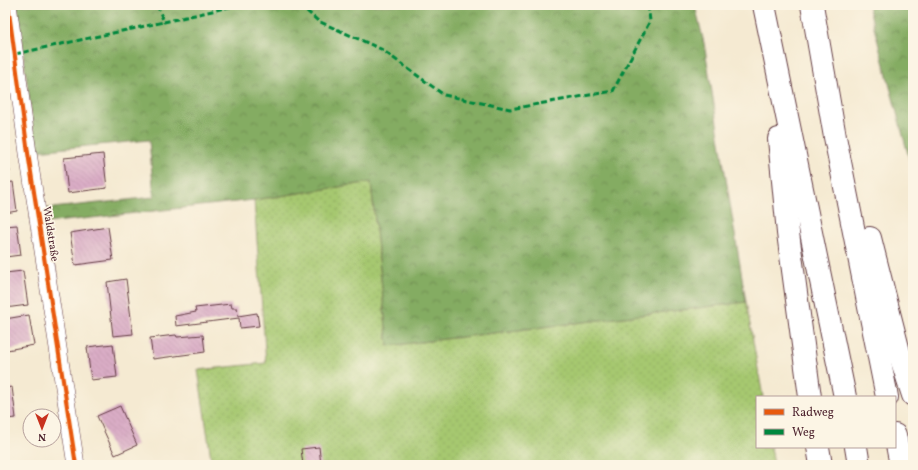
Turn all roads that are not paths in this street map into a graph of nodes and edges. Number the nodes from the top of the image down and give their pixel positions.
1 (8, 5) edge
2 (812, 5) edge
3 (766, 14) edge
4 (835, 137) junction
5 (913, 395) edge
6 (810, 396) edge
7 (845, 396) edge
8 (887, 396) edge
9 (896, 440) edge
10 (818, 448) edge
11 (856, 448) edge
12 (76, 465) edge
13 (821, 465) edge
14 (859, 465) edge
15 (901, 465) edge

1 - 12 street, Waldstraße
2 - 4 highway
3 - 6 highway
3 - 7 highway
4 - 5 highway
4 - 8 highway
9 - 15 highway
10 - 13 highway
11 - 14 highway

